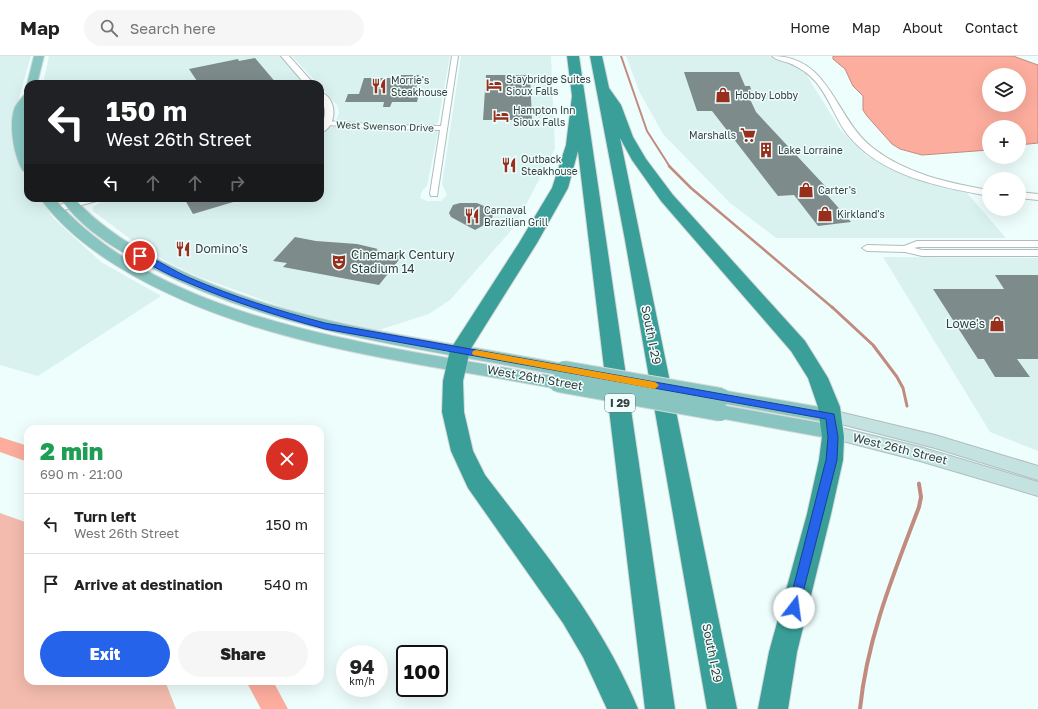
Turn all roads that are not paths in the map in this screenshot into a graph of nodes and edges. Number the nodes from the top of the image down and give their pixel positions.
1 (39, 56) edge
2 (284, 56) edge
3 (455, 56) edge
4 (573, 56) edge
5 (596, 56) edge
6 (776, 56) edge
7 (33, 80) edge
8 (306, 80) edge
9 (602, 87) junction
10 (578, 97) junction
11 (324, 100) edge
12 (24, 103) edge
13 (324, 124) edge
14 (324, 127) edge
15 (444, 128) junction
16 (24, 155) edge
17 (982, 192) edge
18 (434, 194) dead end
19 (1026, 196) edge
20 (1038, 197) edge
21 (61, 202) edge
22 (1038, 244) edge
23 (867, 248) dead end
24 (905, 249) junction
25 (1038, 253) edge
26 (458, 357) junction
27 (832, 424) junction
28 (1038, 473) edge
29 (1038, 490) edge
30 (623, 709) edge
31 (660, 709) edge
32 (722, 709) edge
33 (773, 709) edge

1 - 7 main road
2 - 8 street
3 - 15 street
4 - 10 highway, I 29
5 - 9 highway, South I-29
6 - 17 street
9 - 27 highway
9 - 32 highway, South I-29
10 - 26 highway
10 - 31 highway, I 29
11 - 13 street
12 - 16 main road
14 - 15 street, West Swenson Drive
15 - 18 street
19 - 20 street
21 - 26 main road, West 26th Street
22 - 24 street
23 - 24 street
24 - 25 street
26 - 27 main road, West 26th Street, bridge
26 - 30 highway
27 - 28 main road, West 26th Street
27 - 29 main road, West 26th Street
27 - 33 highway

